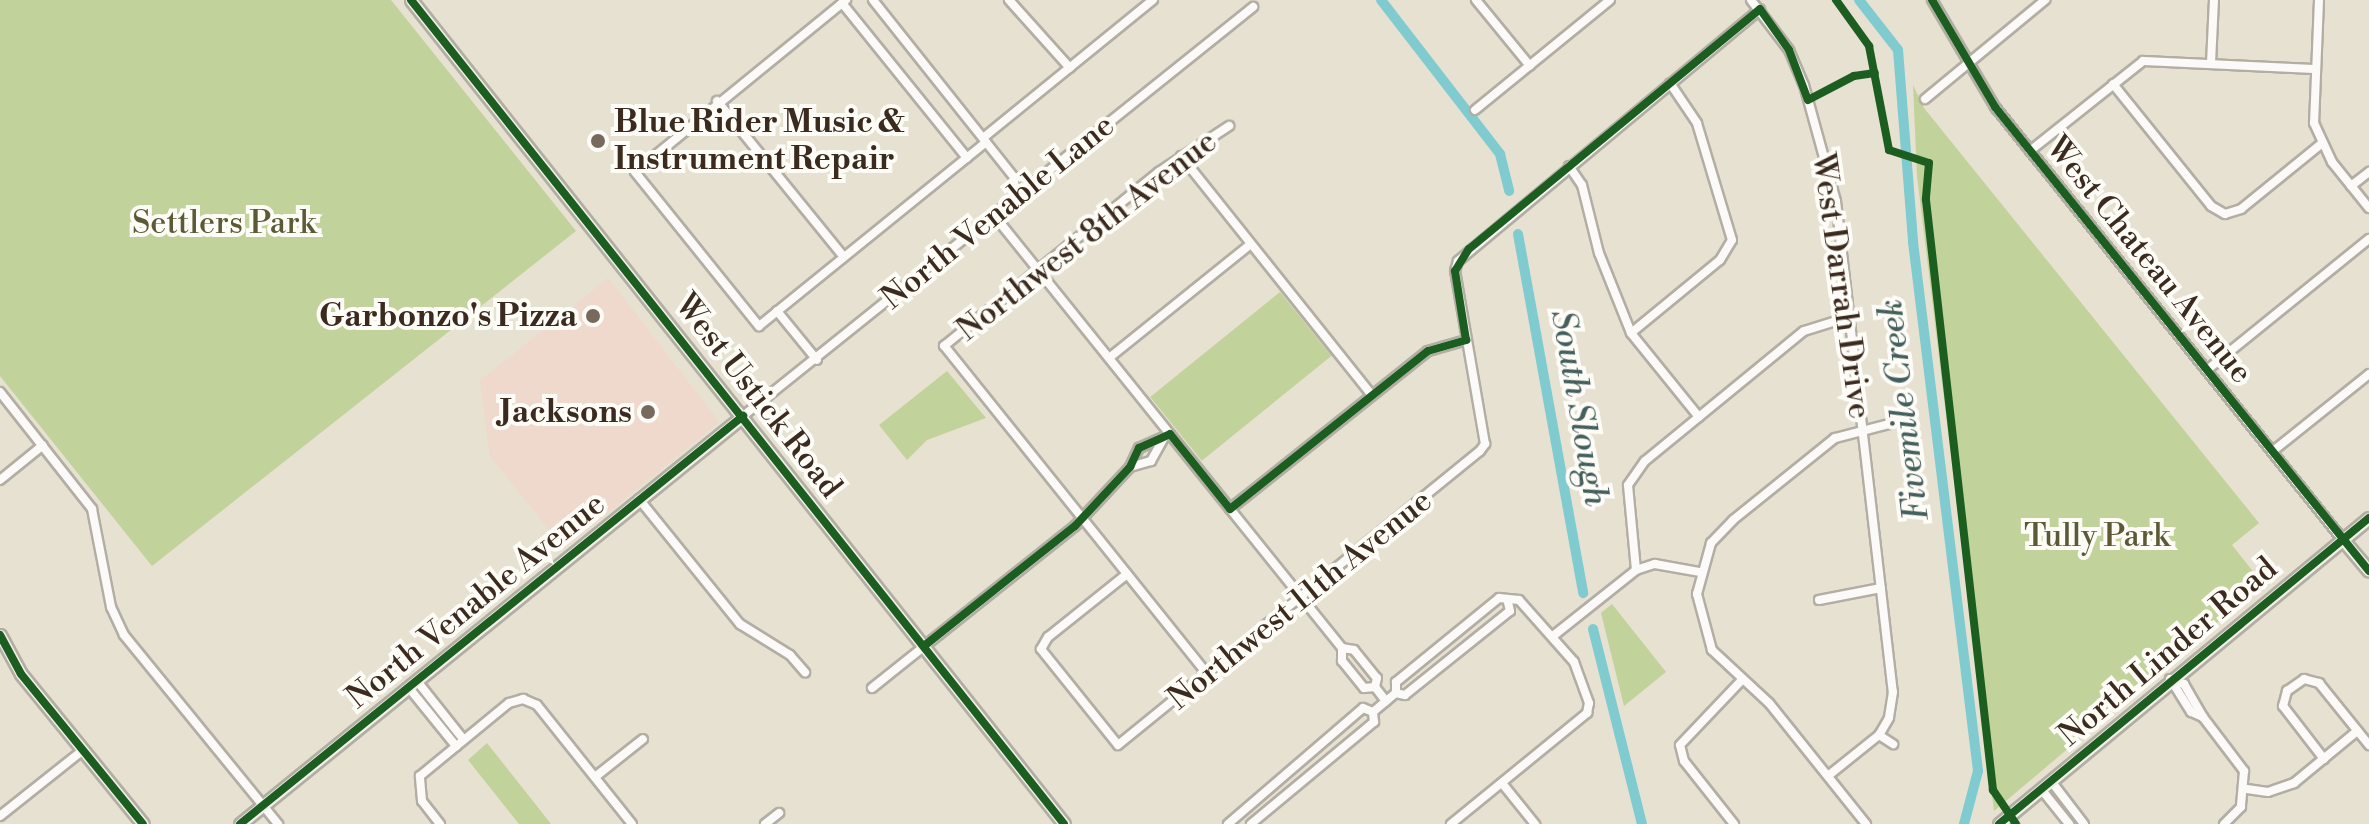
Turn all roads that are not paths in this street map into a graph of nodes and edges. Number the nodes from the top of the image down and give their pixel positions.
1 (411, 0) edge
2 (873, 0) edge
3 (1009, 0) edge
4 (1153, 0) edge
5 (1476, 0) edge
6 (1610, 0) edge
7 (1751, 0) edge
8 (1932, 0) edge
9 (2045, 0) edge
10 (2214, 0) edge
11 (2319, 0) edge
12 (844, 2) edge
13 (1253, 7) dead end
14 (1760, 9) junction
15 (1970, 62) junction
16 (2211, 63) junction
17 (1530, 66) junction
18 (1070, 68) junction
19 (2315, 69) junction
20 (1670, 83) junction
21 (2113, 84) junction
22 (1925, 99) dead end
23 (717, 101) junction
24 (1475, 110) dead end
25 (1229, 126) dead end
26 (985, 140) junction
27 (2321, 144) junction
28 (2030, 151) junction
29 (1181, 156) junction
30 (967, 158) junction
31 (1569, 166) junction
32 (2369, 172) edge
33 (2351, 186) junction
34 (1015, 195) junction
35 (2369, 208) edge
36 (993, 214) junction
37 (2369, 239) edge
38 (1251, 244) junction
39 (844, 257) junction
40 (1038, 270) junction
41 (777, 311) junction
42 (1849, 317) junction
43 (1631, 333) junction
44 (1466, 340) junction
45 (1109, 358) junction
46 (817, 360) junction
47 (2207, 370) junction
48 (2369, 374) edge
49 (0, 392) edge
50 (1372, 395) junction
51 (743, 416) junction
52 (1699, 417) junction
53 (1908, 419) dead end
54 (1862, 429) junction
55 (1167, 436) junction
56 (43, 445) junction
57 (2273, 451) junction
58 (1130, 467) junction
59 (0, 480) edge
60 (639, 499) junction
61 (1230, 509) junction
62 (2369, 518) edge
63 (1083, 519) junction
64 (2343, 540) junction
65 (1636, 570) junction
66 (2369, 571) edge
67 (1700, 572) junction
68 (1127, 574) junction
69 (1881, 588) junction
70 (1300, 596) junction
71 (1819, 600) dead end
72 (1508, 602) junction
73 (0, 635) edge
74 (1553, 636) junction
75 (924, 646) junction
76 (1342, 648) junction
77 (805, 672) dead end
78 (1208, 675) junction
79 (2170, 679) junction
80 (1742, 680) junction
81 (413, 684) junction
82 (1375, 687) junction
83 (872, 688) dead end
84 (1396, 693) junction
85 (1386, 701) junction
86 (1373, 712) junction
87 (2357, 731) junction
88 (1879, 735) junction
89 (643, 739) dead end
90 (464, 740) junction
91 (1893, 744) dead end
92 (2369, 745) edge
93 (456, 746) junction
94 (83, 750) junction
95 (2324, 759) junction
96 (1828, 776) junction
97 (595, 777) junction
98 (2051, 781) junction
99 (1502, 783) junction
100 (2041, 789) junction
101 (2247, 789) junction
102 (263, 806) junction
103 (779, 813) dead end
104 (0, 816) edge
105 (1861, 822) edge
106 (143, 824) edge
107 (240, 824) edge
108 (278, 824) edge
109 (440, 824) edge
110 (632, 824) edge
111 (765, 824) edge
112 (1064, 824) edge
113 (1228, 824) edge
114 (1251, 824) edge
115 (1451, 824) edge
116 (1535, 824) edge
117 (1734, 824) edge
118 (1999, 824) edge
119 (2069, 824) edge
120 (2084, 824) edge
121 (2224, 824) edge

1 - 51 main road, West Ustick Road
2 - 26 street
3 - 18 street
4 - 18 street
5 - 17 street
6 - 17 street
7 - 14 street, West Darrah Drive
8 - 15 street, West Chateau Avenue
9 - 15 street
10 - 16 street
11 - 19 street
12 - 23 street
12 - 30 street
13 - 34 street, North Venable Lane
14 - 20 street
14 - 42 street, West Darrah Drive
15 - 22 street
15 - 28 street, West Chateau Avenue
16 - 19 street
16 - 21 street
17 - 24 street
18 - 26 street
19 - 27 street
20 - 31 street
20 - 43 street
21 - 27 street
21 - 28 street
23 - 39 street
23 - 41 street
25 - 29 street, Northwest 8th Avenue
26 - 30 street
26 - 34 street
27 - 33 street
28 - 47 street, West Chateau Avenue
29 - 38 street
29 - 40 street, Northwest 8th Avenue
30 - 39 street
31 - 43 street
31 - 44 street
32 - 33 street
33 - 35 street
34 - 36 street, North Venable Lane
36 - 40 street
36 - 46 street, North Venable Lane
37 - 47 street
38 - 45 street
38 - 50 street
39 - 41 street
40 - 45 street
40 - 63 street, Northwest 8th Avenue
41 - 46 street
42 - 52 street
42 - 54 street, West Darrah Drive
43 - 52 street
44 - 50 street
44 - 70 street, Northwest 11th Avenue
45 - 55 street
46 - 51 street, North Venable Lane
47 - 57 street, West Chateau Avenue
48 - 57 street
49 - 56 street
50 - 61 street
51 - 60 main road, North Venable Avenue
51 - 75 main road, West Ustick Road
52 - 65 street
53 - 54 street
54 - 67 street
54 - 69 street, West Darrah Drive
55 - 58 street
55 - 58 street
55 - 61 street
56 - 59 street
56 - 102 street
57 - 64 street, West Chateau Avenue
58 - 63 street
60 - 77 street
60 - 81 main road, North Venable Avenue
61 - 70 street
62 - 64 main road, North Linder Road
63 - 68 street
63 - 75 street
64 - 66 main road
64 - 79 main road, North Linder Road
65 - 67 street
65 - 74 street
67 - 80 street
68 - 78 street
68 - 78 street, Northwest 11th Avenue
69 - 71 street
69 - 88 street, West Darrah Drive
70 - 76 street
70 - 78 street, Northwest 11th Avenue
72 - 74 street
72 - 84 street
72 - 84 street
73 - 94 main road
74 - 99 street
75 - 83 street
75 - 112 main road, West Ustick Road
76 - 82 street
76 - 82 street
79 - 98 main road, North Linder Road
79 - 101 street
80 - 96 street
80 - 117 street
81 - 90 street
81 - 93 street
81 - 102 main road, North Venable Avenue
82 - 85 street
84 - 85 street
85 - 86 street
86 - 113 street
86 - 114 street
87 - 92 street
87 - 95 street
87 - 95 street
88 - 91 street
88 - 96 street
89 - 97 street
90 - 93 street
90 - 97 street
93 - 109 street
94 - 104 street
94 - 106 main road
95 - 101 street
96 - 105 street
97 - 110 street
98 - 100 main road, North Linder Road
98 - 120 street
99 - 115 street
99 - 116 street
100 - 118 main road, North Linder Road
100 - 119 street
101 - 121 street
102 - 107 main road, North Venable Avenue
102 - 108 street
103 - 111 street

